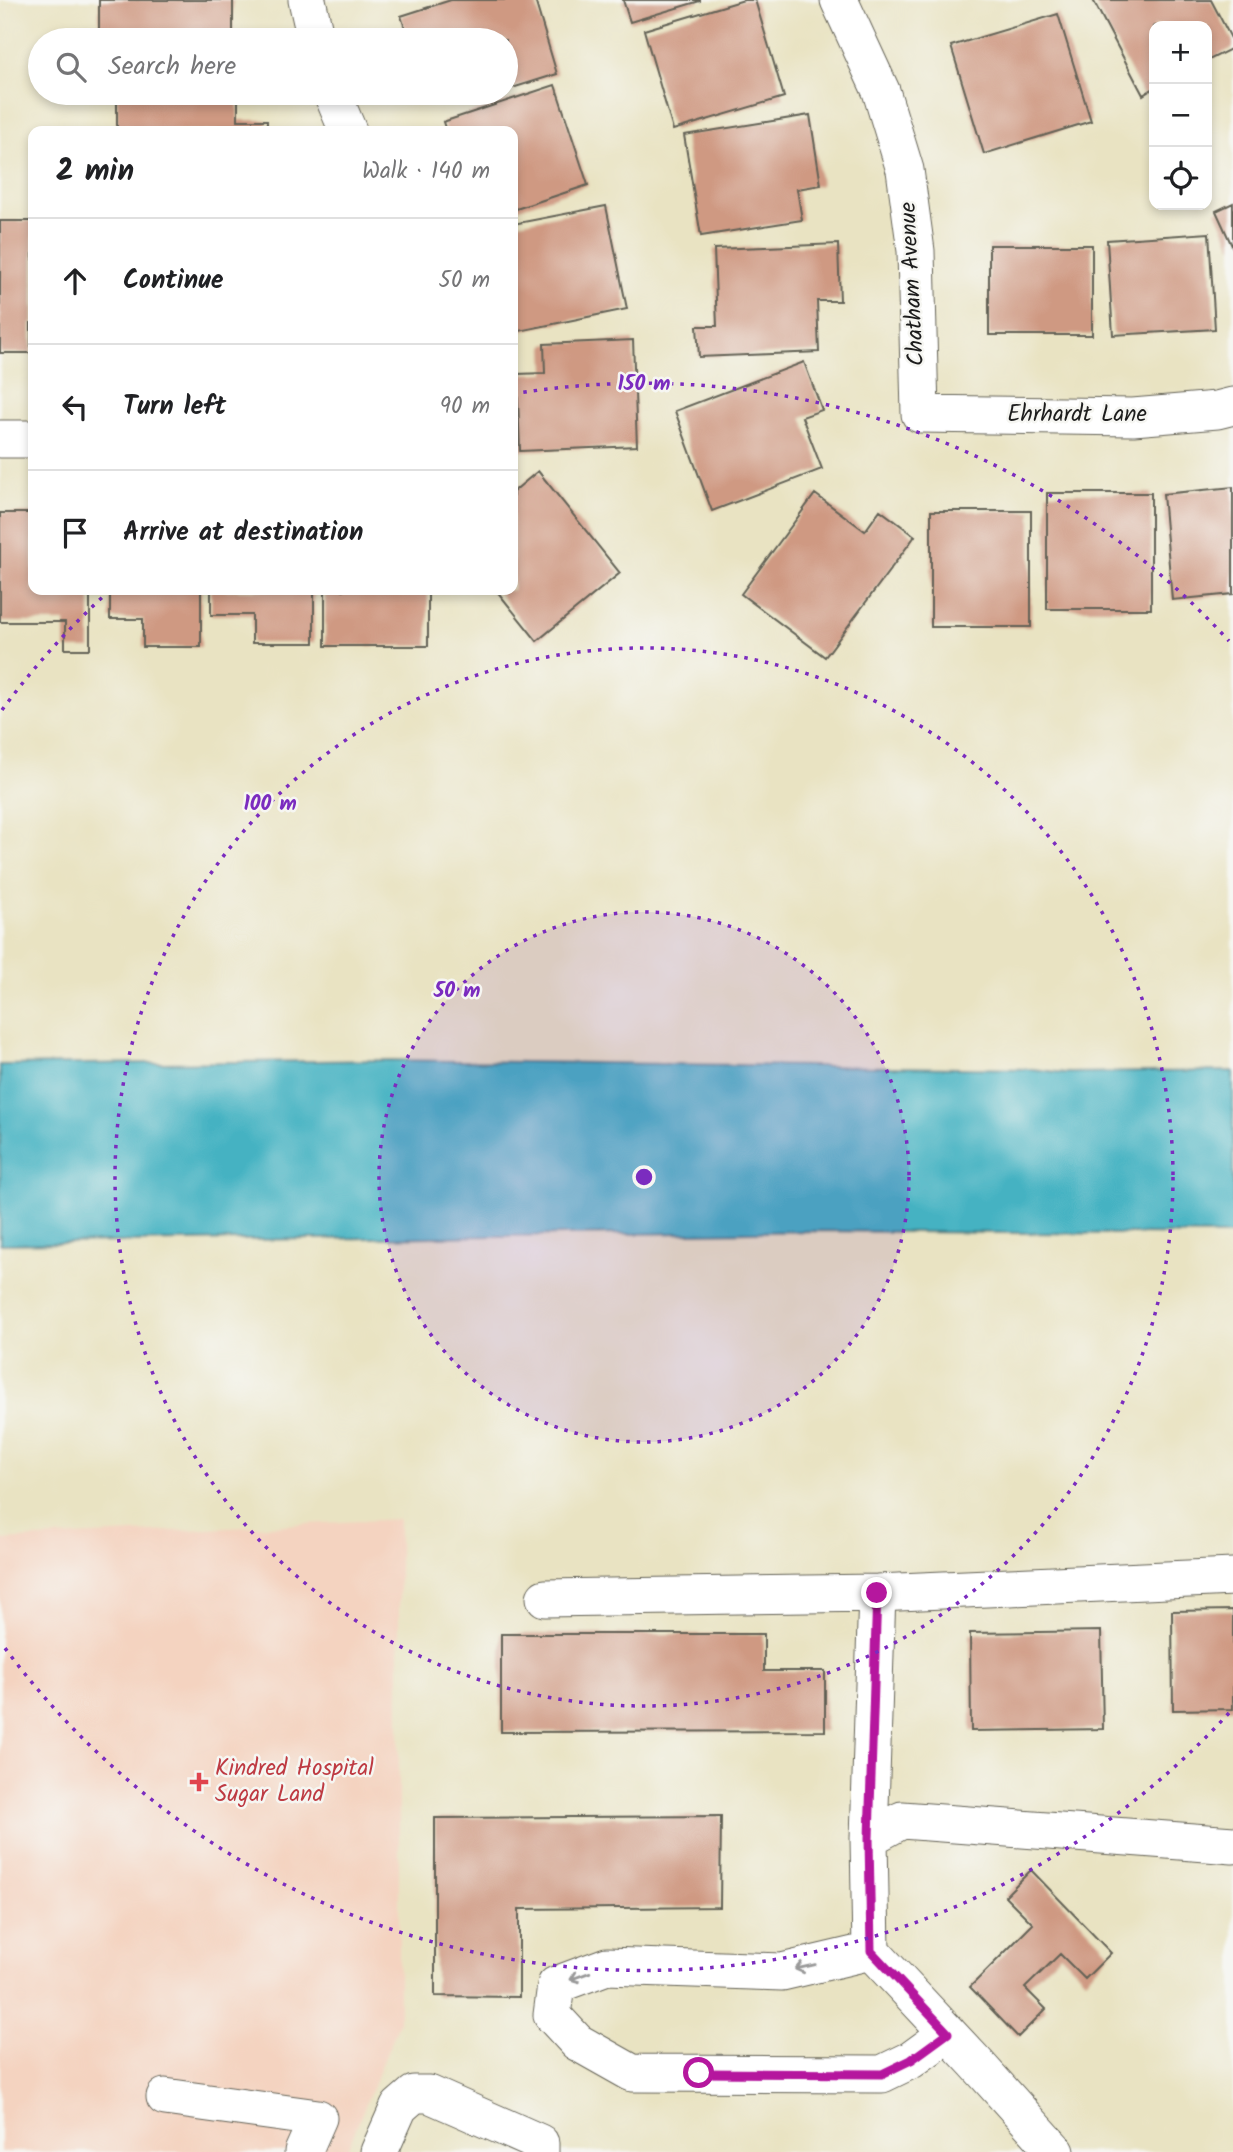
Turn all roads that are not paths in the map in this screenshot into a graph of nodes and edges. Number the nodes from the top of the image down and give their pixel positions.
1 (307, 0) edge
2 (848, 3) edge
3 (313, 28) edge
4 (337, 105) edge
5 (346, 126) edge
6 (1233, 406) edge
7 (920, 414) joint
8 (0, 439) edge
9 (28, 439) edge
10 (1233, 1577) edge
11 (877, 1593) junction
12 (545, 1598) dead end
13 (869, 1838) junction
14 (1233, 1845) edge
15 (871, 1951) junction
16 (948, 2033) junction
17 (165, 2097) dead end
18 (303, 2152) edge
19 (379, 2152) edge
20 (540, 2152) edge
21 (1056, 2152) edge

1 - 3 street
2 - 7 street, Chatham Avenue
4 - 5 street
6 - 7 street, Ehrhardt Lane
8 - 9 street
10 - 11 street
11 - 12 street
11 - 13 street
13 - 14 street
13 - 15 street
15 - 16 street
15 -> 16 street
16 - 21 street
17 - 18 street
19 - 20 street

